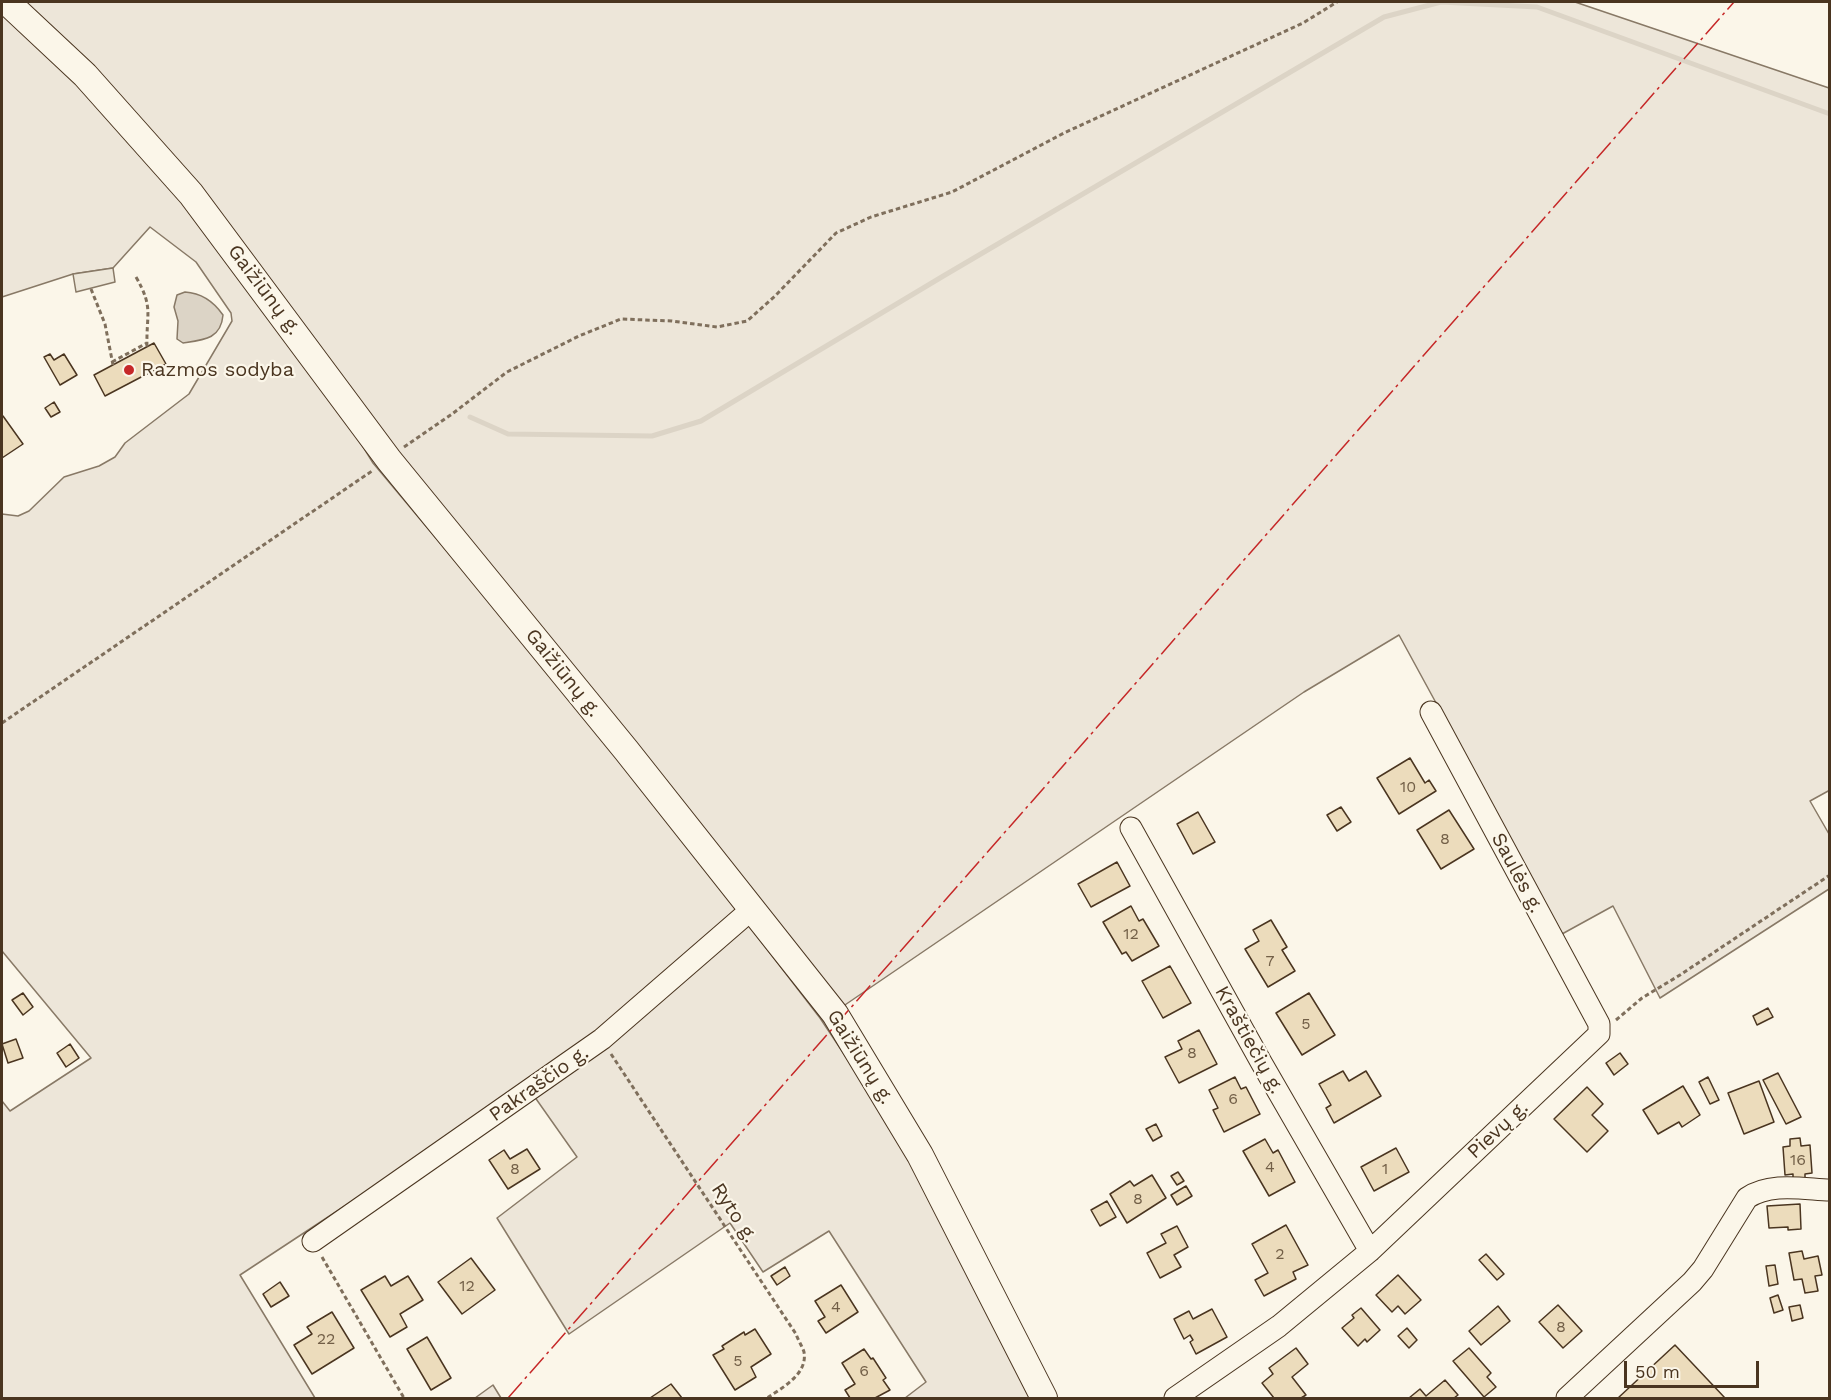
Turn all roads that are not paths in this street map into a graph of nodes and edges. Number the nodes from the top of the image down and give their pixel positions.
1 (6, 2) edge
2 (1431, 712) dead end
3 (1131, 828) dead end
4 (752, 909) junction
5 (1599, 1034) joint
6 (1830, 1190) edge
7 (313, 1241) road end
8 (1370, 1251) junction
9 (1044, 1398) edge
10 (1175, 1398) edge
11 (1567, 1398) edge

1 - 4 main road, Gaižiūnų g.
2 - 5 street, Saulės g.
3 - 8 street, Kraštiečių g.
4 - 7 street, Pakraščio g.
4 - 9 main road, Gaižiūnų g.
5 - 8 street, Pievų g.
6 - 11 street
8 - 10 street, Pievų g.

